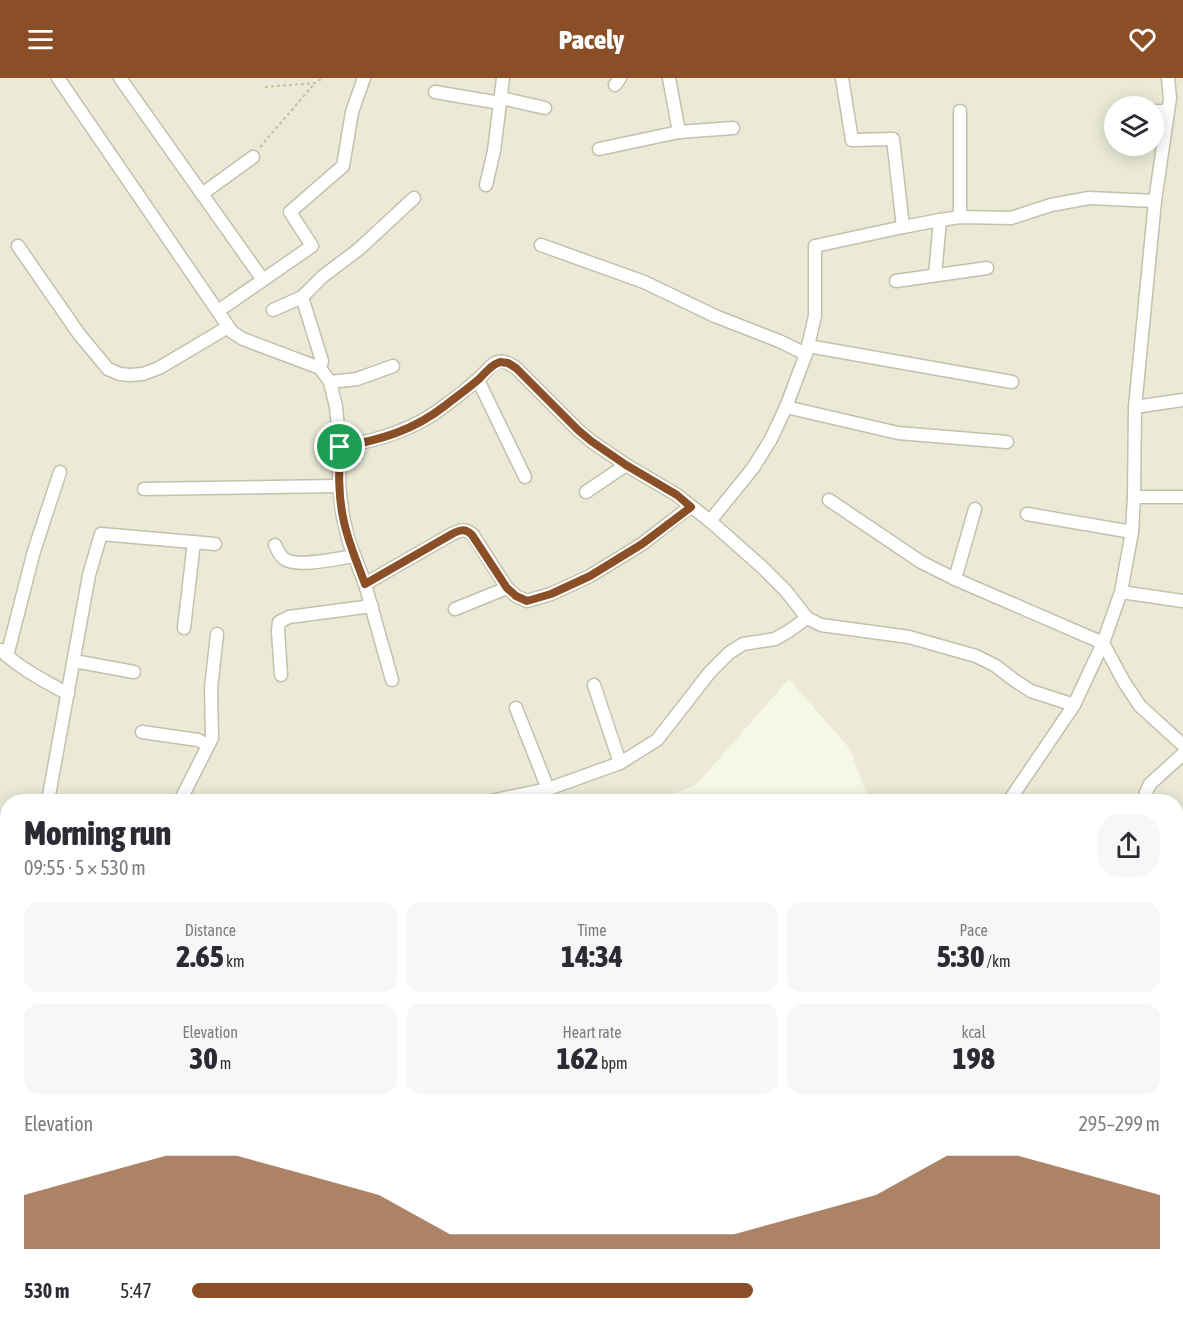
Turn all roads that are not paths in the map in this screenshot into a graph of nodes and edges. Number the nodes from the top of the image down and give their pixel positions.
1 (58, 78) edge
2 (120, 78) edge
3 (364, 78) edge
4 (503, 78) edge
5 (669, 78) edge
6 (842, 78) edge
7 (1168, 78) edge
8 (435, 92) dead end
9 (1183, 100) edge
10 (500, 101) junction
11 (1169, 104) junction
12 (1164, 106) edge
13 (545, 108) dead end
14 (960, 111) dead end
15 (733, 128) dead end
16 (679, 132) junction
17 (599, 149) dead end
18 (253, 157) road end
19 (486, 184) dead end
20 (202, 194) junction
21 (414, 198) dead end
22 (1155, 201) junction
23 (960, 218) junction
24 (940, 220) junction
25 (903, 227) junction
26 (542, 245) dead end
27 (18, 246) dead end
28 (987, 268) dead end
29 (936, 275) junction
30 (263, 280) junction
31 (896, 281) dead end
32 (302, 297) junction
33 (273, 310) dead end
34 (218, 311) junction
35 (228, 327) junction
36 (807, 350) junction
37 (393, 366) dead end
38 (320, 368) junction
39 (478, 380) junction
40 (330, 382) junction
41 (1012, 382) dead end
42 (1183, 400) edge
43 (1135, 406) junction
44 (786, 407) junction
45 (1007, 442) dead end
46 (340, 447) junction
47 (626, 465) junction
48 (60, 472) dead end
49 (525, 477) dead end
50 (339, 486) junction
51 (144, 489) dead end
52 (586, 492) dead end
53 (1134, 497) junction
54 (1183, 498) edge
55 (829, 500) dead end
56 (691, 507) junction
57 (975, 509) dead end
58 (1027, 514) dead end
59 (710, 521) junction
60 (1132, 532) junction
61 (194, 542) junction
62 (215, 544) dead end
63 (275, 546) dead end
64 (355, 556) junction
65 (955, 579) junction
66 (365, 584) junction
67 (507, 588) junction
68 (1121, 592) junction
69 (1183, 601) edge
70 (372, 606) junction
71 (455, 609) dead end
72 (807, 618) junction
73 (184, 628) dead end
74 (217, 634) dead end
75 (1103, 643) junction
76 (3, 652) edge
77 (74, 661) junction
78 (134, 672) dead end
79 (281, 675) dead end
80 (392, 680) dead end
81 (594, 685) dead end
82 (68, 694) junction
83 (1074, 705) junction
84 (516, 708) dead end
85 (142, 732) dead end
86 (208, 745) junction
87 (1183, 745) edge
88 (1183, 754) edge
89 (620, 763) junction
90 (548, 789) junction
91 (49, 794) edge
92 (184, 794) edge
93 (524, 794) edge
94 (1014, 794) edge
95 (1146, 794) edge

1 - 34 street
2 - 20 street
3 - 30 street
4 - 10 street
5 - 16 street
6 - 25 street
7 - 11 street
8 - 10 street
9 - 11 street
10 - 13 street
10 - 19 street
11 - 12 street
11 - 22 street
14 - 23 street
15 - 16 street
16 - 17 street
18 - 20 street
20 - 30 street
21 - 32 street
22 - 23 street
22 - 43 street
23 - 24 street
24 - 25 street
24 - 29 street
25 - 36 street
26 - 36 street
27 - 35 street
28 - 29 street
29 - 31 street
30 - 34 street
32 - 33 street
32 - 38 street
34 - 35 street
35 - 38 street
36 - 41 street
36 - 44 street
37 - 40 street
38 - 40 street
39 - 46 street
39 - 47 street
39 - 49 street
40 - 46 street
42 - 43 street
43 - 53 street
44 - 45 street
44 - 59 street
46 - 50 street
47 - 52 street
47 - 56 street
48 - 76 street
50 - 51 street
50 - 64 street
53 - 54 street
53 - 60 street
55 - 65 street
56 - 59 street
56 - 67 street
57 - 65 street
58 - 60 street
59 - 72 street
60 - 68 street
61 - 62 street
61 - 73 street
61 - 77 street
63 - 64 street
64 - 66 street
65 - 75 street
66 - 67 street
66 - 70 street
67 - 71 street
68 - 69 street
68 - 75 street
70 - 79 street
70 - 80 street
72 - 83 street
72 - 89 street
74 - 86 street
75 - 83 street
75 - 87 street
76 - 82 street
77 - 78 street
77 - 82 street
81 - 89 street
82 - 91 street
83 - 94 street
84 - 90 street
85 - 86 street
86 - 92 street
88 - 95 street
89 - 90 street
90 - 93 street

